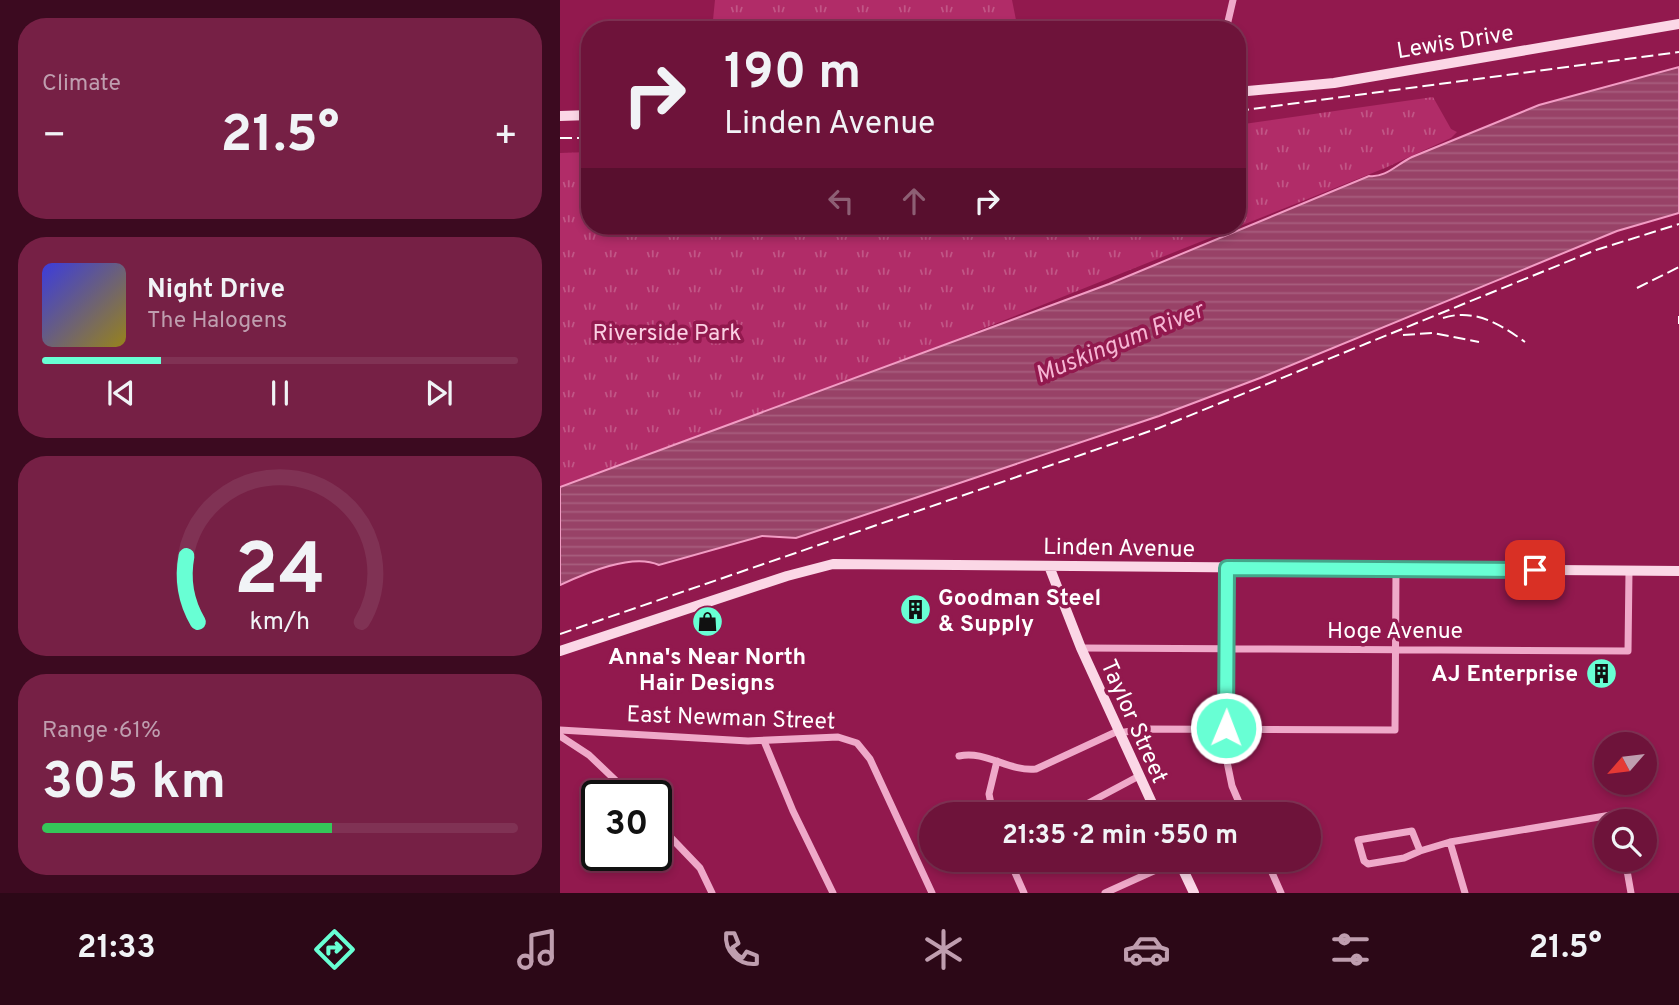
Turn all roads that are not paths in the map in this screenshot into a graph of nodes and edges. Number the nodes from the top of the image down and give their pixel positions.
1 (1233, 0) edge
2 (1228, 21) edge
3 (1679, 24) edge
4 (1246, 91) edge
5 (581, 115) edge
6 (560, 116) edge
7 (1049, 566) junction
8 (1227, 568) junction
9 (1396, 569) junction
10 (1629, 571) junction
11 (1679, 571) edge
12 (1081, 648) junction
13 (1226, 649) junction
14 (1396, 650) junction
15 (560, 651) edge
16 (1226, 728) junction
17 (560, 730) edge
18 (1119, 732) junction
19 (560, 736) edge
20 (764, 741) junction
21 (959, 756) dead end
22 (997, 761) junction
23 (1139, 776) junction
24 (616, 780) edge
25 (991, 802) edge
26 (1090, 802) edge
27 (1151, 802) edge
28 (1240, 802) edge
29 (1594, 821) edge
30 (672, 839) edge
31 (1450, 842) junction
32 (1420, 850) junction
33 (1015, 872) edge
34 (1150, 872) edge
35 (1184, 872) edge
36 (1272, 872) edge
37 (1627, 872) edge
38 (712, 893) edge
39 (833, 893) edge
40 (932, 893) edge
41 (1024, 893) edge
42 (1105, 893) edge
43 (1194, 893) edge
44 (1281, 893) edge
45 (1465, 893) edge
46 (1631, 893) edge

1 - 2 street
3 - 4 street, Lewis Drive
5 - 6 street
7 - 8 street, Linden Avenue
7 - 12 street, Taylor Street
7 - 15 street, Linden Avenue
8 - 9 street, Linden Avenue
8 - 13 street
9 - 10 street, Linden Avenue
9 - 14 street
10 - 11 street, Linden Avenue
10 - 14 street, Hoge Avenue
12 - 13 street, Hoge Avenue
12 - 18 street, Taylor Street
13 - 14 street, Hoge Avenue
13 - 16 street
14 - 16 street
16 - 18 street
16 - 28 street
17 - 20 street, East Newman Street
18 - 22 street
18 - 23 street, Taylor Street
19 - 24 street
20 - 39 street
20 - 40 street, East Newman Street
21 - 22 street
22 - 25 street
23 - 26 street
23 - 27 street, Taylor Street
29 - 31 street
30 - 38 street
31 - 32 street
31 - 45 street
32 - 32 street
33 - 41 street
34 - 42 street
35 - 43 street
36 - 44 street
37 - 46 street

